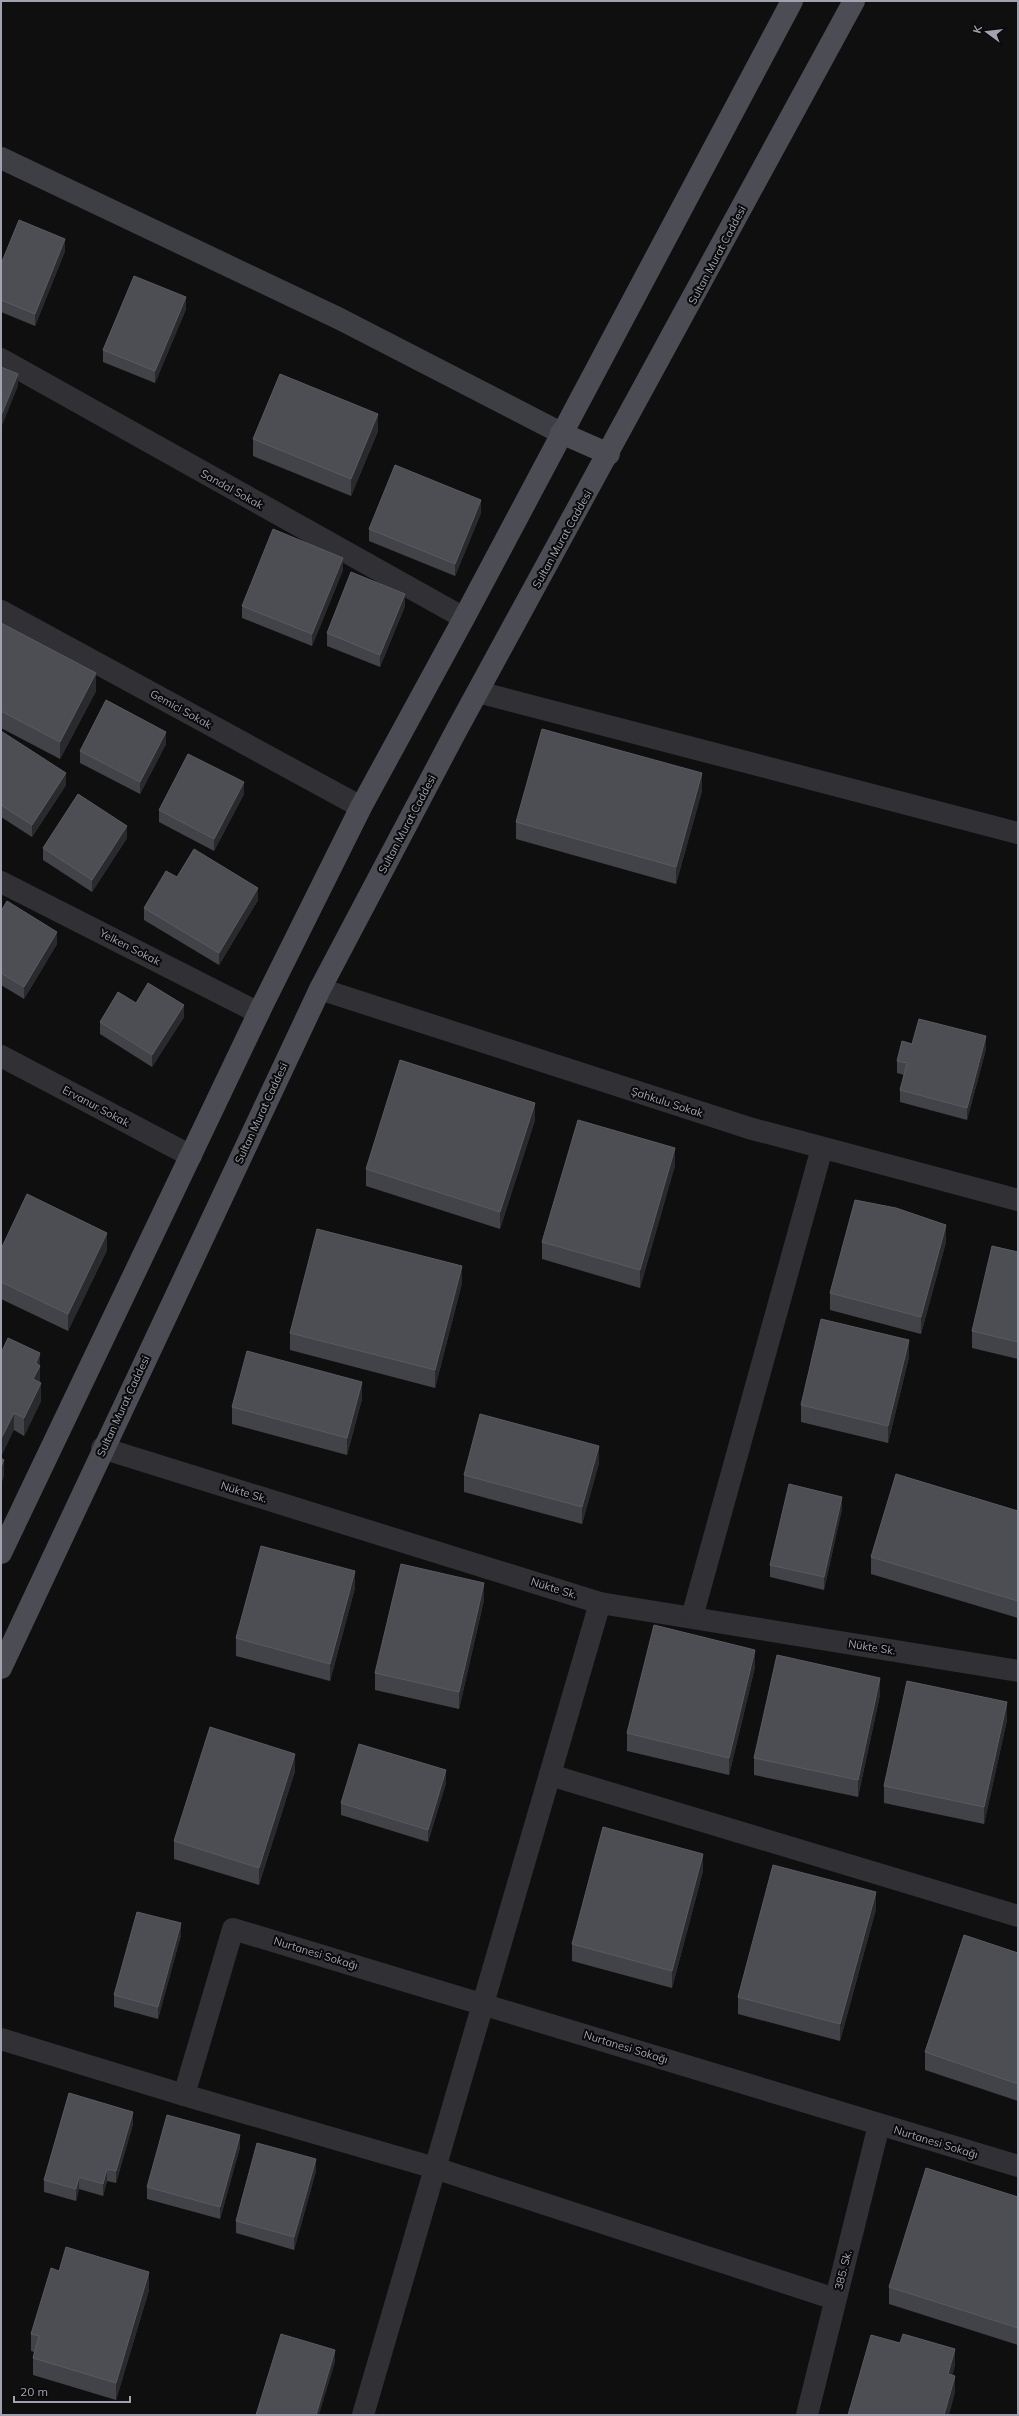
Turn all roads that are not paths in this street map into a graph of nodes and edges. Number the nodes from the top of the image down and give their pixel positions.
1 (792, 1) edge
2 (854, 1) edge
3 (1, 158) edge
4 (1, 359) edge
5 (561, 433) junction
6 (609, 454) junction
7 (1, 610) edge
8 (464, 618) junction
9 (478, 692) junction
10 (361, 807) junction
11 (1018, 834) edge
12 (1, 882) edge
13 (320, 989) junction
14 (259, 1013) junction
15 (1, 1056) edge
16 (822, 1148) junction
17 (191, 1156) junction
18 (1018, 1200) edge
19 (102, 1448) junction
20 (1, 1553) edge
21 (600, 1603) junction
22 (692, 1617) junction
23 (1, 1668) edge
24 (1018, 1671) edge
25 (550, 1775) junction
26 (1018, 1916) edge
27 (483, 2003) junction
28 (1, 2039) edge
29 (184, 2096) junction
30 (879, 2124) junction
31 (1018, 2166) edge
32 (435, 2168) junction
33 (835, 2299) junction
34 (363, 2415) edge
35 (806, 2415) edge

1 - 5 main road
2 - 6 main road, Sultan Murat Caddesi
3 - 5 main road
4 - 8 street, Sandal Sokak
5 - 6 main road
5 - 8 main road
6 - 9 main road, Sultan Murat Caddesi
7 - 10 street, Gemici Sokak
8 - 10 main road
9 - 11 street
9 - 13 main road, Sultan Murat Caddesi
10 - 14 main road
12 - 14 street, Yelken Sokak
13 - 16 street, Şahkulu Sokak
13 - 19 main road, Sultan Murat Caddesi
14 - 17 main road
15 - 17 street, Ervanur Sokak
16 - 18 street, Şahkulu Sokak
16 - 22 street
17 - 20 main road
19 - 21 street, Nükte Sk.
19 - 23 main road, Sultan Murat Caddesi
21 - 22 street, Nükte Sk.
21 - 25 street
22 - 24 street, Nükte Sk.
25 - 26 street
25 - 27 street
27 - 29 street, Nurtanesi Sokağı
27 - 30 street, Nurtanesi Sokağı
27 - 32 street
28 - 29 street
29 - 32 street
30 - 31 street, Nurtanesi Sokağı
30 - 33 street, 385. Sk.
32 - 33 street
32 - 34 street
33 - 35 street, 385. Sk.

